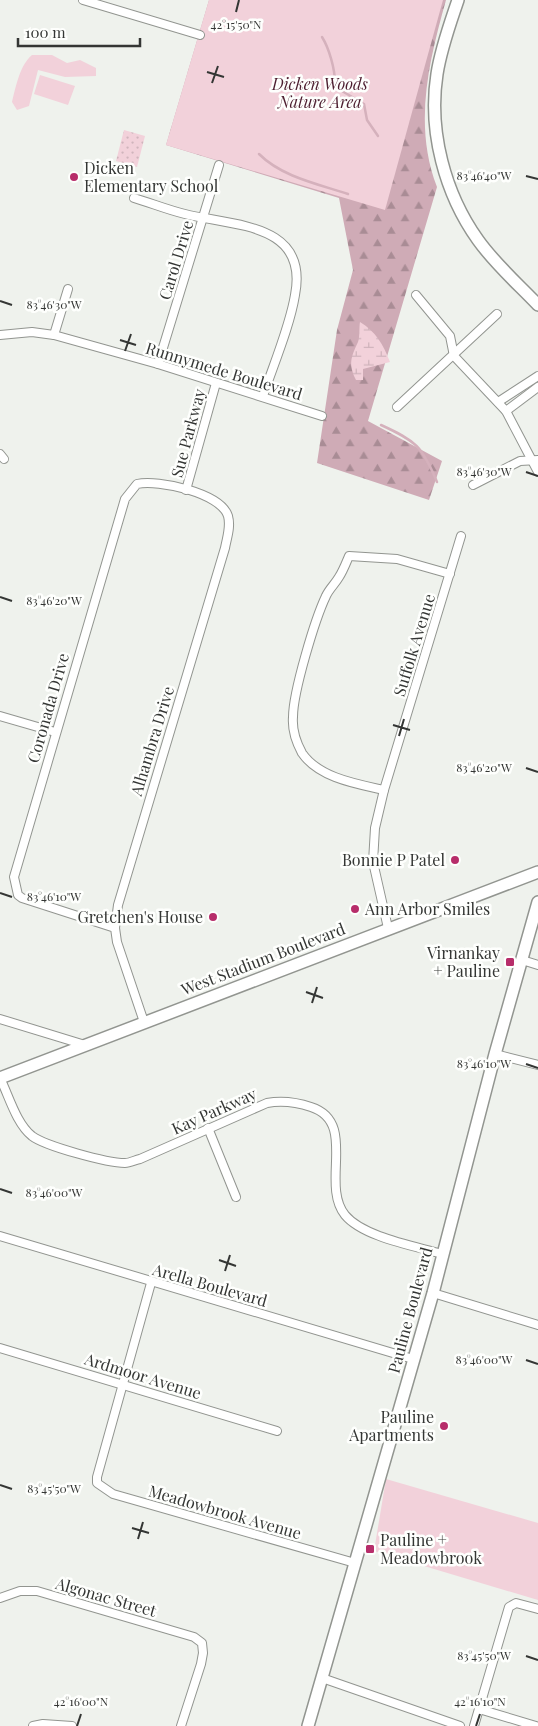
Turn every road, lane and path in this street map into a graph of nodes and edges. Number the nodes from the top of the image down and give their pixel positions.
1 (83, 0) edge
2 (458, 0) edge
3 (200, 35) dead end
4 (219, 165) dead end
5 (134, 198) dead end
6 (204, 216) junction
7 (68, 289) dead end
8 (416, 295) dead end
9 (538, 305) edge
10 (498, 314) dead end
11 (0, 335) edge
12 (54, 335) junction
13 (454, 356) junction
14 (158, 364) junction
15 (538, 376) edge
16 (216, 383) junction
17 (538, 387) edge
18 (263, 396) junction
19 (498, 402) junction
20 (397, 407) dead end
21 (506, 411) junction
22 (322, 416) dead end
23 (535, 460) edge
24 (538, 472) edge
25 (473, 485) dead end
26 (186, 490) junction
27 (461, 536) dead end
28 (450, 574) junction
29 (0, 716) edge
30 (55, 732) junction
31 (384, 790) junction
32 (538, 872) edge
33 (538, 902) edge
34 (115, 928) junction
35 (388, 928) junction
36 (522, 960) junction
37 (538, 965) edge
38 (0, 1019) edge
39 (144, 1022) junction
40 (85, 1045) junction
41 (495, 1054) junction
42 (538, 1065) edge
43 (0, 1078) edge
44 (208, 1128) junction
45 (236, 1197) dead end
46 (0, 1236) edge
47 (442, 1254) junction
48 (151, 1283) junction
49 (433, 1293) junction
50 (538, 1325) edge
51 (0, 1348) edge
52 (413, 1359) junction
53 (122, 1384) junction
54 (277, 1431) dead end
55 (355, 1563) junction
56 (0, 1598) edge
57 (538, 1609) edge
58 (322, 1678) junction
59 (479, 1709) junction
60 (34, 1726) edge
61 (72, 1726) edge
62 (181, 1726) edge
63 (308, 1726) edge
64 (460, 1726) edge
65 (474, 1726) edge
66 (536, 1726) edge

1 - 3 street
2 - 9 street
4 - 6 street, Carol Drive
5 - 6 street
6 - 14 street, Carol Drive
6 - 18 street
7 - 12 street
8 - 13 street
10 - 13 street
11 - 12 street, Runnymede Boulevard
12 - 14 street, Runnymede Boulevard
13 - 19 street
13 - 20 street
14 - 16 street, Runnymede Boulevard
15 - 19 street
16 - 18 street, Runnymede Boulevard
16 - 26 street, Sue Parkway
17 - 21 street
18 - 22 street, Runnymede Boulevard
19 - 21 street
21 - 23 street
23 - 24 street
23 - 25 street
26 - 30 street, Coronada Drive
26 - 34 street, Alhambra Drive
27 - 28 street, Suffolk Avenue
28 - 31 street, Suffolk Avenue
28 - 31 street
29 - 30 street
30 - 34 street, Coronada Drive
31 - 35 street, Suffolk Avenue
32 - 35 street, West Stadium Boulevard
33 - 36 street, Pauline Boulevard
34 - 39 street, Alhambra Drive
35 - 39 street, West Stadium Boulevard
36 - 37 street
36 - 41 street, Pauline Boulevard
38 - 40 street
39 - 40 street, West Stadium Boulevard
40 - 43 street, West Stadium Boulevard
41 - 42 street
41 - 47 street, Pauline Boulevard
43 - 44 street, Kay Parkway
44 - 45 street
44 - 47 street, Kay Parkway
46 - 48 street, Arella Boulevard
47 - 49 street, Pauline Boulevard
48 - 52 street, Arella Boulevard
48 - 53 street
49 - 50 street
49 - 52 street, Pauline Boulevard
51 - 53 street, Ardmoor Avenue
52 - 55 street, Pauline Boulevard
53 - 54 street, Ardmoor Avenue
53 - 55 street, Meadowbrook Avenue
55 - 58 street, Pauline Boulevard
56 - 62 street, Algonac Street
57 - 59 street
58 - 63 street, Pauline Boulevard
58 - 64 street
59 - 65 street
59 - 66 street
60 - 61 street

